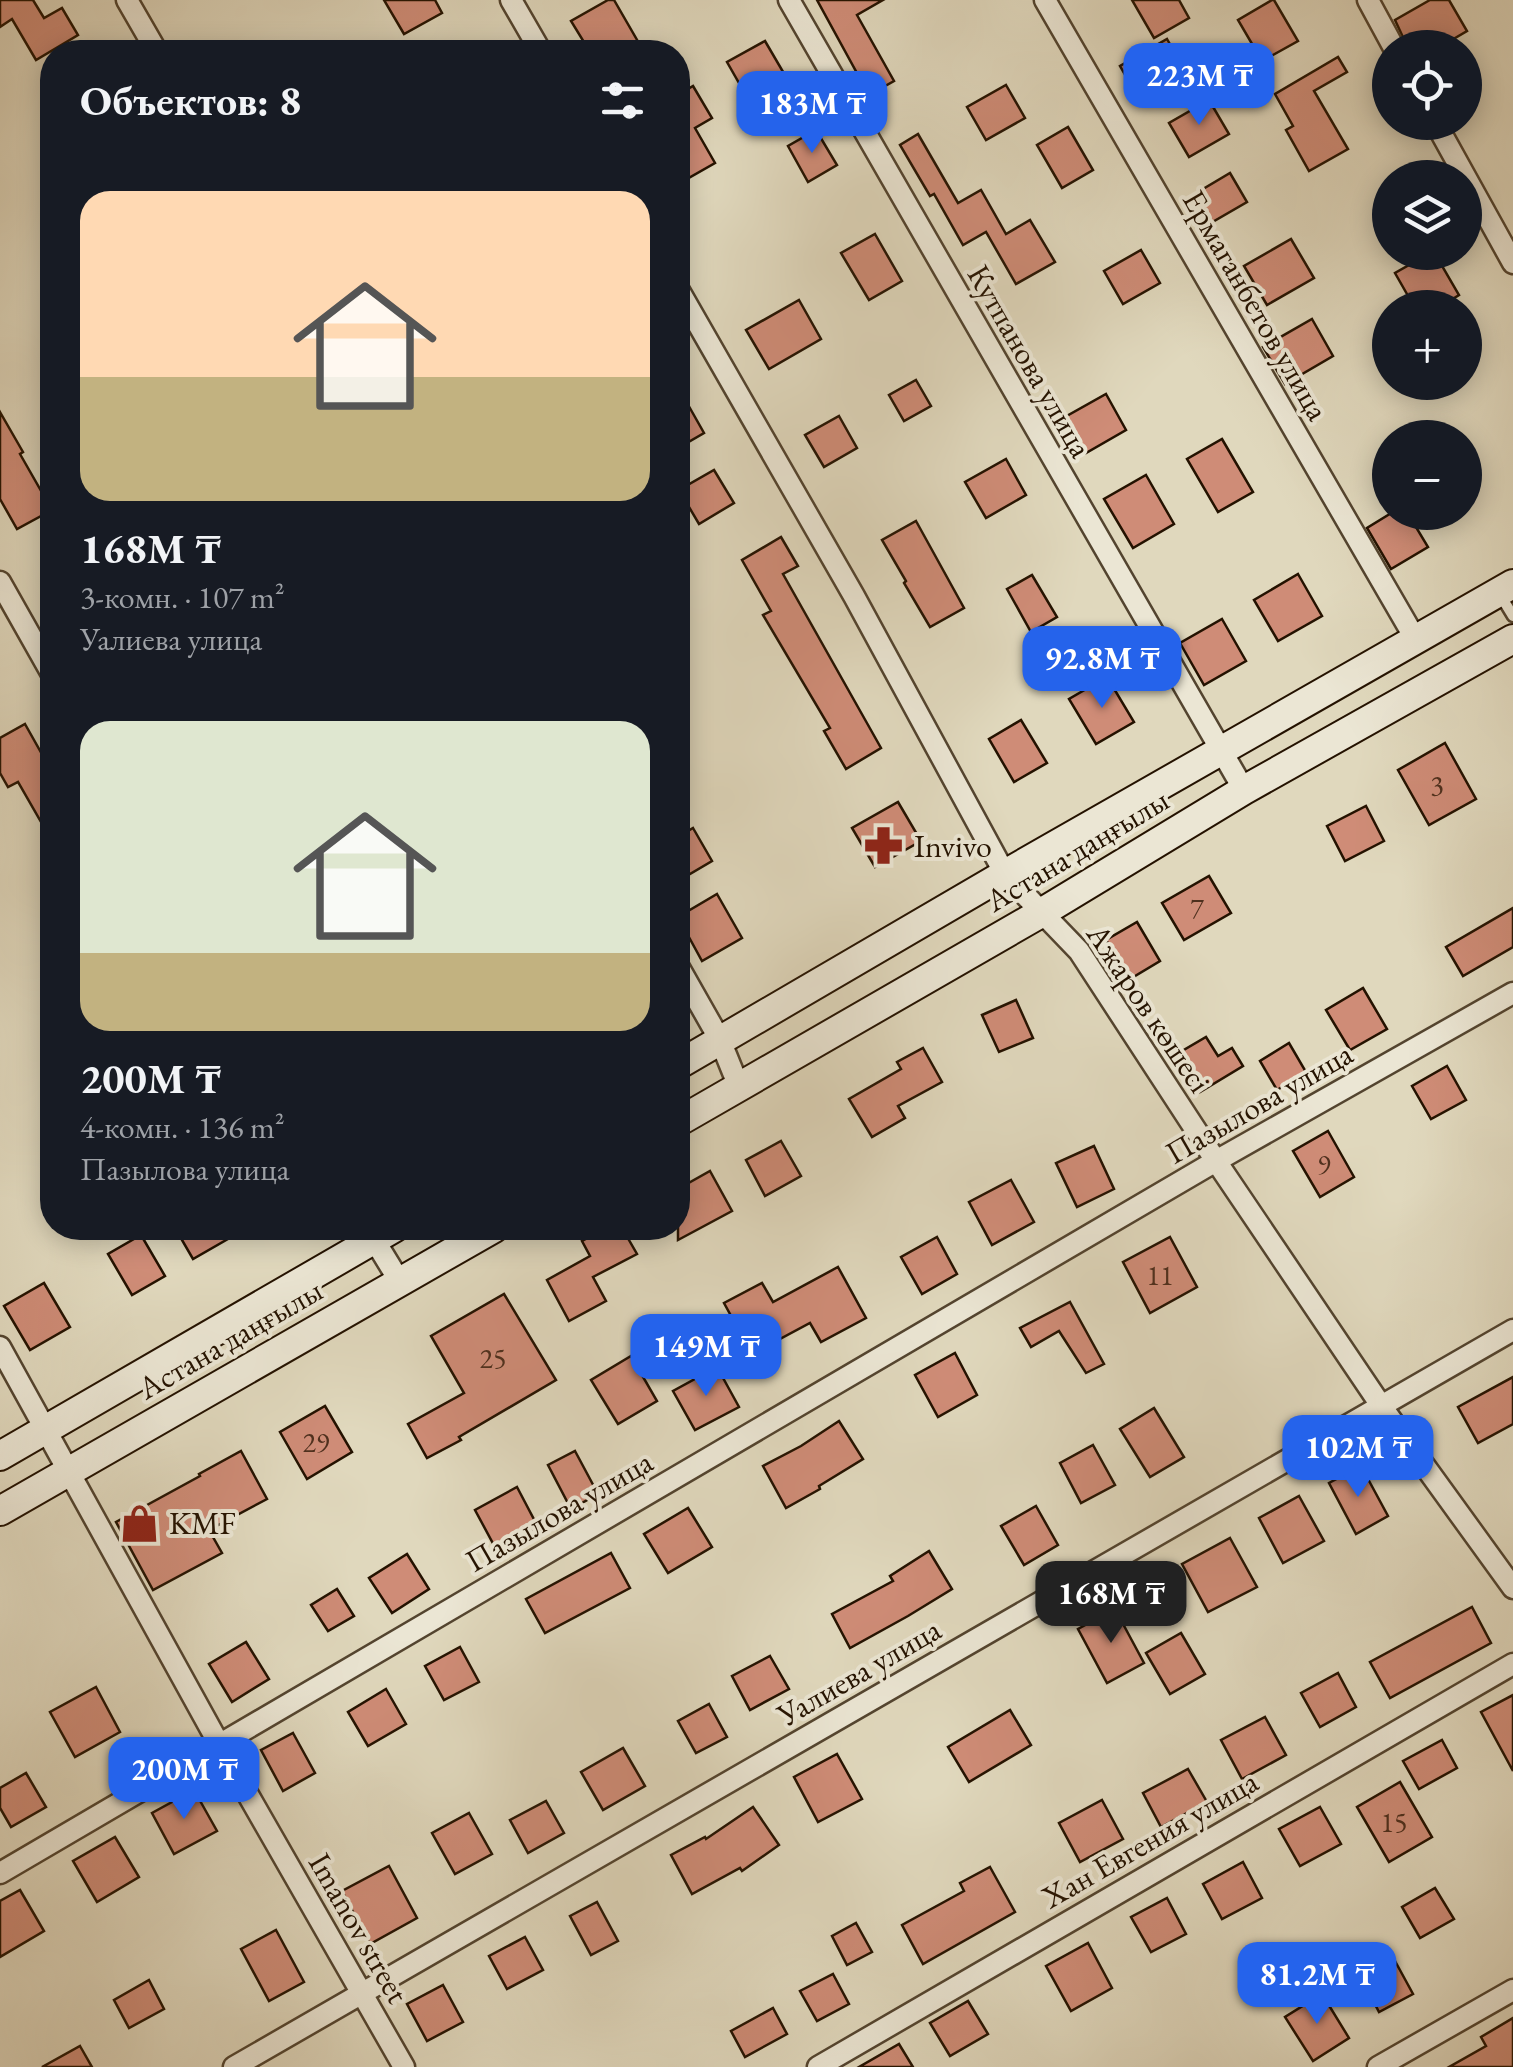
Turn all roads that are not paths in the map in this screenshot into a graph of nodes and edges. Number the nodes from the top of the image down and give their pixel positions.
1 (128, 0) edge
2 (511, 0) edge
3 (789, 0) edge
4 (1045, 0) edge
5 (1368, 0) edge
6 (1384, 30) edge
7 (150, 40) edge
8 (534, 40) edge
9 (1446, 140) edge
10 (1513, 264) edge
11 (690, 310) edge
12 (0, 582) edge
13 (1508, 598) edge
14 (1513, 639) edge
15 (1416, 640) junction
16 (40, 653) edge
17 (1220, 752) junction
18 (1244, 790) junction
19 (1005, 874) junction
20 (1041, 913) junction
21 (690, 987) edge
22 (1513, 993) edge
23 (720, 1040) junction
24 (690, 1058) edge
25 (739, 1087) junction
26 (690, 1115) edge
27 (1216, 1161) junction
28 (363, 1240) edge
29 (382, 1240) edge
30 (473, 1240) edge
31 (400, 1282) junction
32 (1513, 1330) edge
33 (0, 1347) edge
34 (1382, 1408) junction
35 (47, 1429) junction
36 (0, 1456) edge
37 (68, 1472) junction
38 (0, 1511) edge
39 (1513, 1588) edge
40 (1513, 1664) edge
41 (220, 1744) junction
42 (0, 1873) edge
43 (1513, 1990) edge
44 (361, 1992) junction
45 (234, 2067) edge
46 (404, 2067) edge
47 (818, 2067) edge
48 (1378, 2067) edge

1 - 7 street
2 - 8 street
3 - 17 street, Кутпанова улица
4 - 15 street, Ермаганбетов улица
5 - 6 street
9 - 10 street
11 - 19 street, Ажаров көшесі
12 - 16 street
13 - 15 street, Астана даңғылы
14 - 18 street, Астана даңғылы
15 - 17 street, Астана даңғылы
17 - 18 street, Кутпанова улица
17 - 19 street, Астана даңғылы
18 - 20 street, Астана даңғылы
19 - 20 street, Ажаров көшесі
19 - 23 street, Астана даңғылы
20 - 25 street, Астана даңғылы
20 - 27 street, Ажаров көшесі
21 - 23 street
22 - 27 street, Пазылова улица
23 - 24 street, Астана даңғылы
23 - 25 street
25 - 26 street, Астана даңғылы
27 - 34 street, Ажаров көшесі
27 - 41 street, Пазылова улица
28 - 35 street, Астана даңғылы
29 - 31 street
30 - 31 street, Астана даңғылы
31 - 37 street, Астана даңғылы
32 - 34 street, Уалиева улица
33 - 35 street, Imanov street
34 - 39 street, Ажаров көшесі
34 - 44 street, Уалиева улица
35 - 36 street, Астана даңғылы
35 - 37 street, Imanov street
37 - 38 street, Астана даңғылы
37 - 41 street, Imanov street
40 - 47 street, Хан Евгения улица
41 - 42 street, Пазылова улица
41 - 44 street, Imanov street
43 - 48 street
44 - 45 street, Уалиева улица
44 - 46 street, Imanov street

